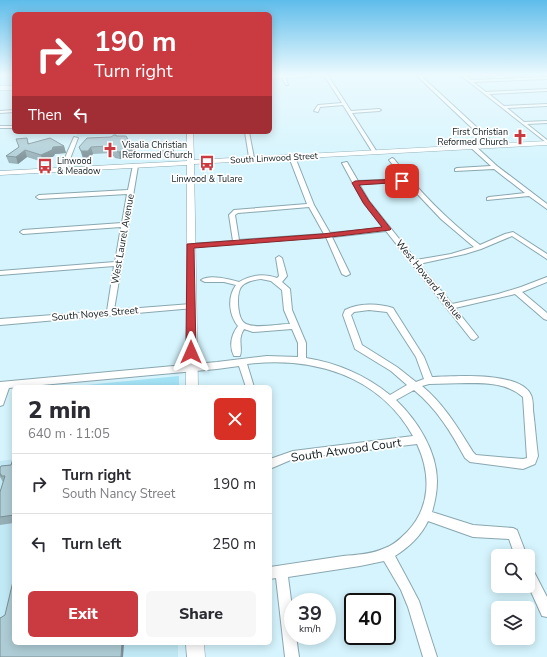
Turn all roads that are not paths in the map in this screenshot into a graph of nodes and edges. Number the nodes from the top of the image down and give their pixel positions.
1 (345, 104) edge
2 (336, 105) edge
3 (450, 105) edge
4 (501, 105) edge
5 (547, 105) edge
6 (504, 107) junction
7 (379, 110) dead end
8 (12, 111) edge
9 (316, 111) dead end
10 (0, 112) edge
11 (350, 112) junction
12 (547, 122) edge
13 (524, 123) junction
14 (12, 127) edge
15 (0, 128) edge
16 (190, 134) edge
17 (248, 134) edge
18 (76, 138) dead end
19 (547, 141) edge
20 (493, 145) junction
21 (472, 146) junction
22 (375, 151) junction
23 (292, 157) junction
24 (255, 158) junction
25 (392, 160) dead end
26 (190, 161) junction
27 (344, 163) dead end
28 (131, 165) junction
29 (64, 167) junction
30 (495, 167) junction
31 (457, 170) dead end
32 (36, 171) junction
33 (0, 172) edge
34 (407, 180) junction
35 (355, 183) junction
36 (131, 192) junction
37 (528, 194) junction
38 (39, 197) dead end
39 (489, 199) dead end
40 (311, 205) junction
41 (547, 207) edge
42 (125, 225) junction
43 (387, 229) junction
44 (23, 232) dead end
45 (328, 236) junction
46 (236, 242) junction
47 (190, 246) junction
48 (478, 248) junction
49 (547, 257) edge
50 (280, 258) dead end
51 (415, 262) junction
52 (118, 264) junction
53 (0, 273) edge
54 (346, 274) dead end
55 (547, 279) edge
56 (205, 280) dead end
57 (278, 282) junction
58 (240, 284) junction
59 (518, 292) junction
60 (191, 306) junction
61 (450, 307) junction
62 (110, 313) junction
63 (547, 316) edge
64 (0, 322) edge
65 (242, 326) junction
66 (295, 326) junction
67 (474, 337) dead end
68 (238, 354) dead end
69 (302, 360) junction
70 (242, 362) junction
71 (191, 367) junction
72 (429, 381) junction
73 (3, 385) edge
74 (192, 385) edge
75 (249, 385) edge
76 (415, 385) junction
77 (390, 400) junction
78 (0, 402) edge
79 (420, 439) junction
80 (272, 463) dead end
81 (425, 515) junction
82 (519, 549) edge
83 (387, 554) junction
84 (275, 572) edge
85 (535, 586) edge
86 (547, 611) edge
87 (195, 645) edge
88 (196, 657) edge
89 (292, 657) edge
90 (430, 657) edge

1 - 11 street
2 - 9 street
3 - 20 street
4 - 6 street
5 - 6 street
6 - 13 street
7 - 11 street
8 - 10 street
11 - 22 street
12 - 13 street
13 - 19 street
14 - 15 street
16 - 26 street
17 - 24 street
18 - 29 street
19 - 20 street, South Linwood Street
20 - 21 street, South Linwood Street
21 - 22 street, South Linwood Street
21 - 30 street
22 - 23 street, South Linwood Street
22 - 24 street, South Linwood Street
23 - 24 street, South Linwood Street
23 - 40 street
24 - 26 street, South Linwood Street
25 - 34 street
26 - 28 street, South Linwood Street
26 - 47 street
27 - 35 street, West Howard Avenue
28 - 29 street, South Linwood Street
28 - 32 street, South Linwood Street
28 - 36 street, West Laurel Avenue
29 - 32 street
29 - 33 street, South Linwood Street
30 - 31 street
30 - 37 street
32 - 33 street, South Linwood Street
34 - 35 street
34 - 48 street
35 - 43 street, West Howard Avenue
36 - 38 street
36 - 42 street, West Laurel Avenue
37 - 39 street
37 - 41 street
40 - 45 street
40 - 46 street
42 - 44 street
42 - 52 street, West Laurel Avenue
43 - 45 street
43 - 51 street, West Howard Avenue
45 - 46 street
45 - 54 street
46 - 47 street
47 - 60 street
48 - 49 street
48 - 51 street
50 - 57 street
51 - 61 street, West Howard Avenue
52 - 53 street
52 - 62 street, West Laurel Avenue
55 - 59 street
56 - 58 street
57 - 58 street
57 - 66 street
58 - 65 street
59 - 61 street
59 - 63 street
60 - 62 street, South Noyes Street
60 - 71 street
61 - 67 street, West Howard Avenue
62 - 64 street, South Noyes Street
65 - 66 street
65 - 68 street
66 - 69 street
69 - 70 street
69 - 77 street
70 - 71 street
70 - 75 street
71 - 73 street
71 - 74 street
72 - 76 street
72 - 76 street
72 - 76 street
73 - 78 street
76 - 77 street
77 - 79 street
79 - 80 street, South Atwood Court
79 - 81 street
81 - 82 street
81 - 83 street
83 - 84 street
83 - 90 street
84 - 89 street
85 - 86 street
87 - 88 street

